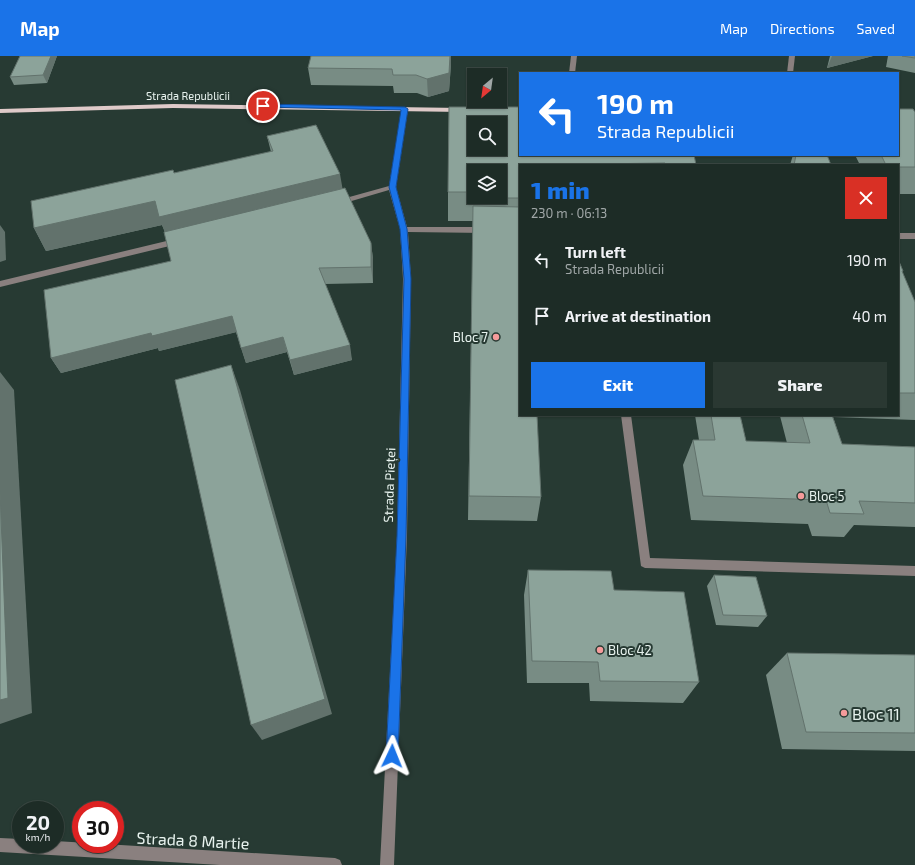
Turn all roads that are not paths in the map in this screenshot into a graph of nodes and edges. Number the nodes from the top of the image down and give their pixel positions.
1 (574, 56) edge
2 (792, 56) edge
3 (572, 72) edge
4 (790, 72) edge
5 (405, 109) junction
6 (473, 110) edge
7 (0, 111) edge
8 (392, 187) junction
9 (332, 204) edge
10 (404, 229) junction
11 (497, 230) edge
12 (899, 236) edge
13 (915, 236) edge
14 (188, 239) edge
15 (0, 284) edge
16 (626, 416) edge
17 (915, 571) edge
18 (0, 846) edge
19 (335, 865) edge
20 (387, 865) edge

1 - 3 street
2 - 4 street
5 - 6 main road, Strada Republicii
5 - 7 main road, Strada Republicii
5 - 8 street, Strada Pieței
8 - 9 street
8 - 10 street, Strada Pieței
10 - 11 street
10 - 20 street, Strada Pieței
12 - 13 street
14 - 15 street
16 - 17 street
18 - 19 street, Strada 8 Martie

